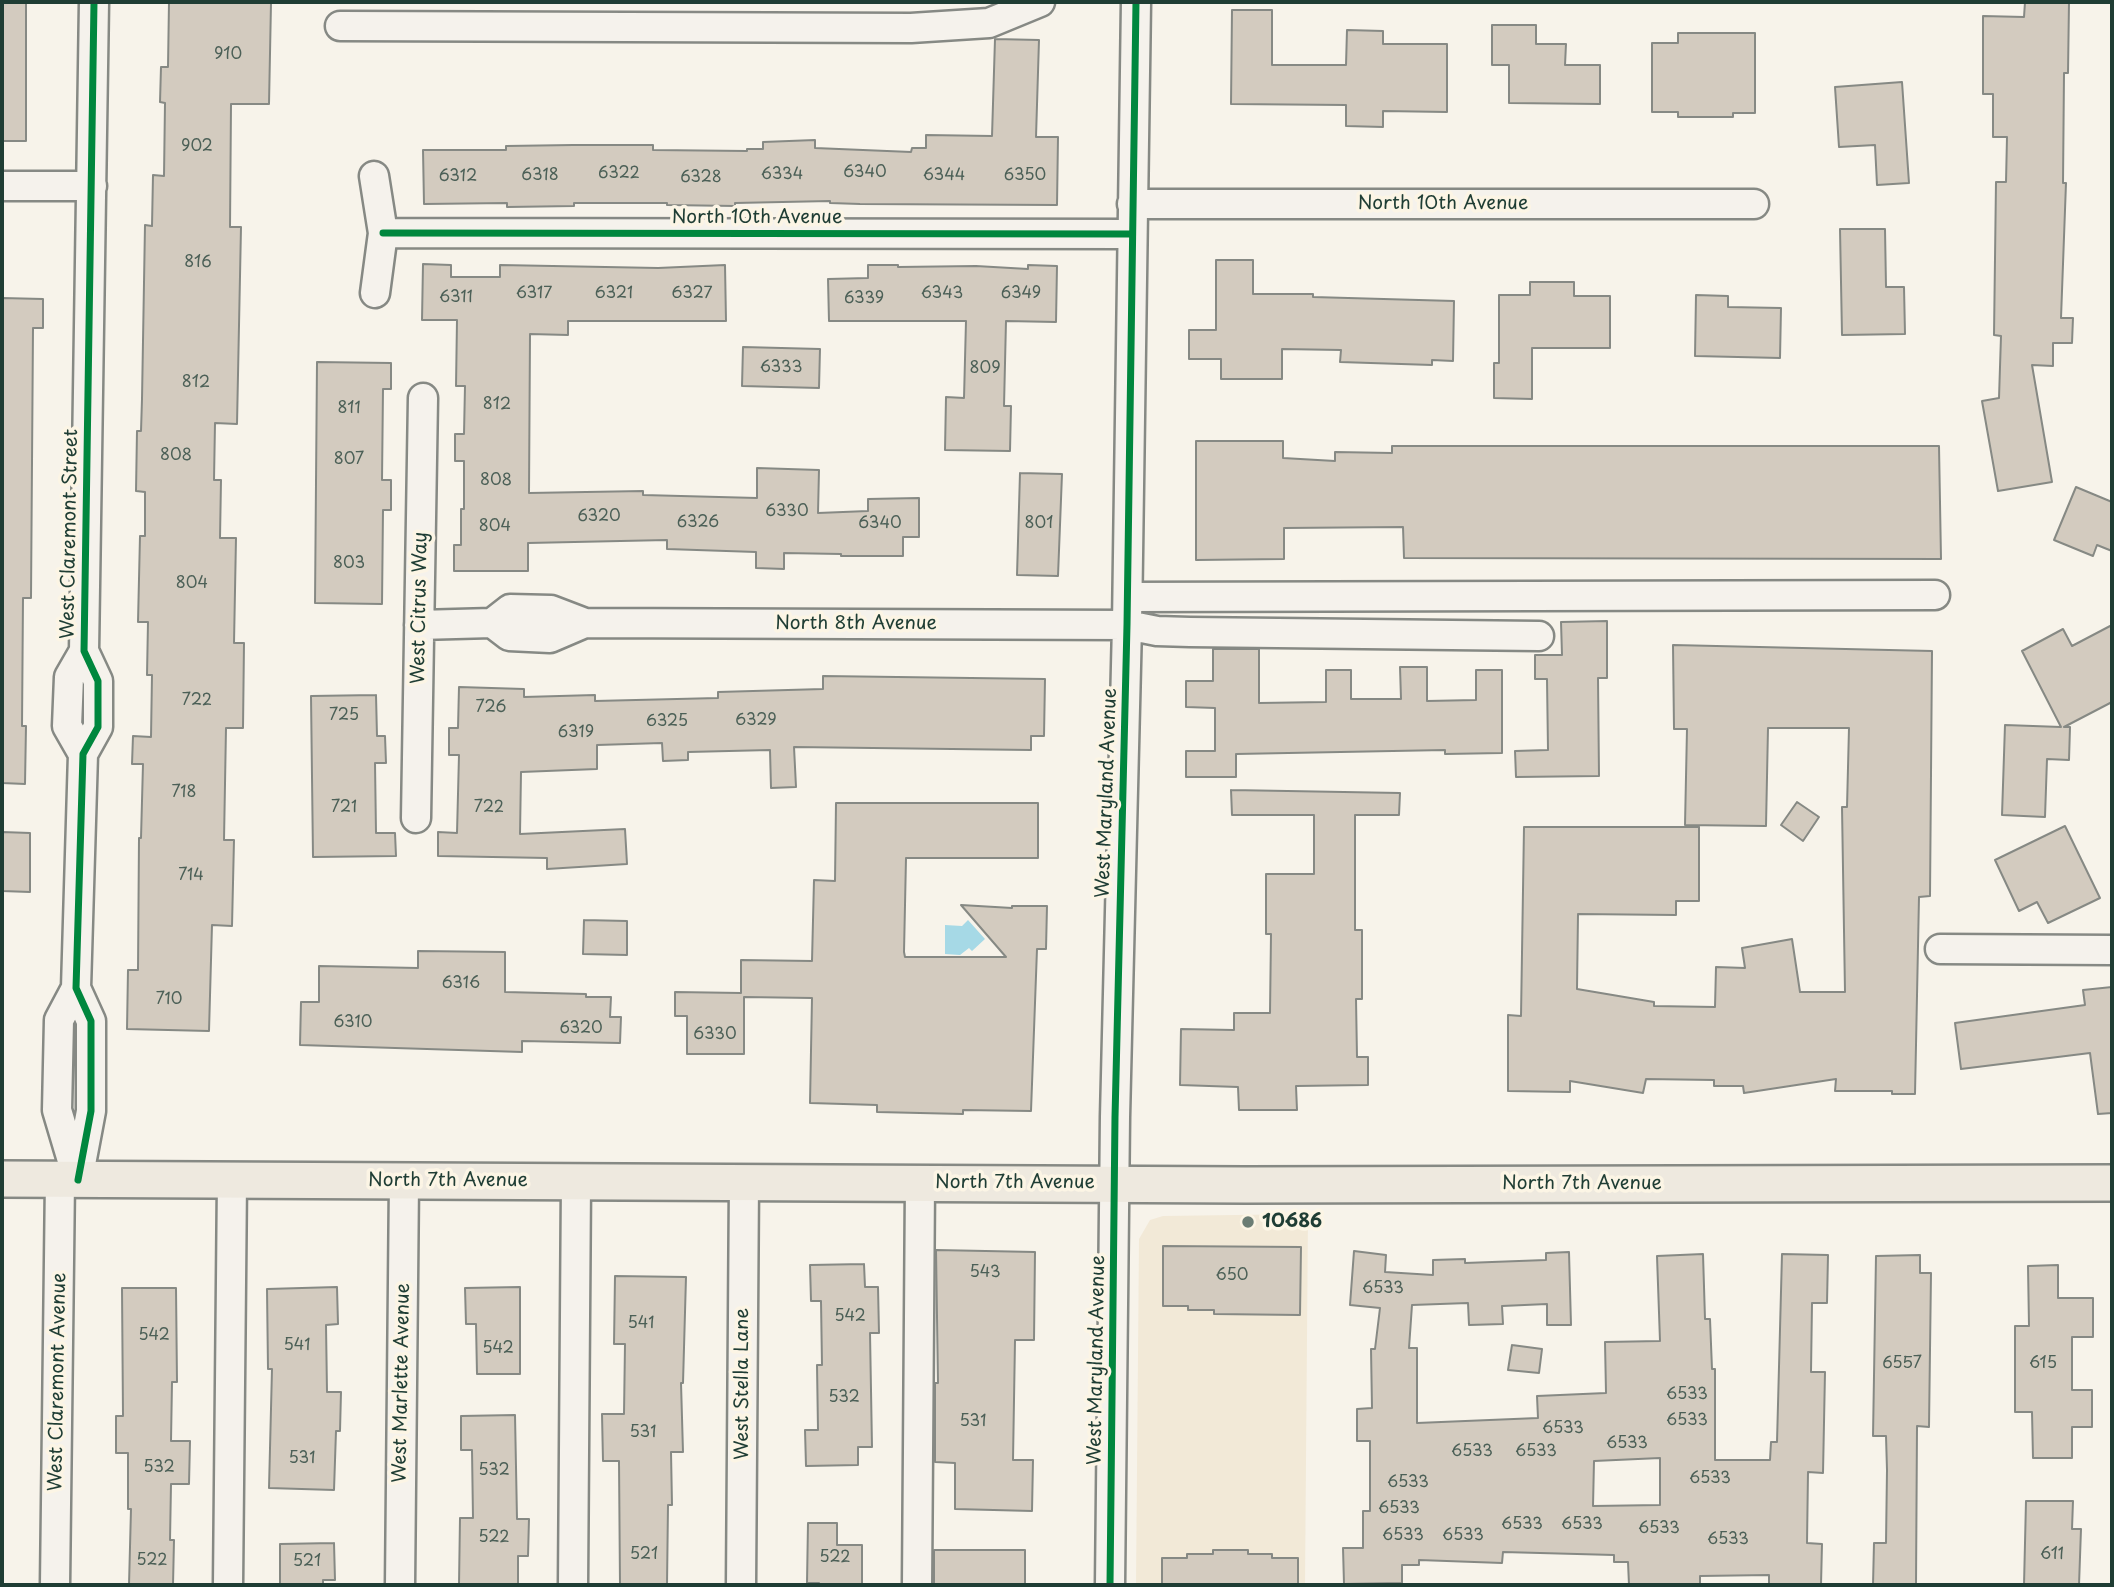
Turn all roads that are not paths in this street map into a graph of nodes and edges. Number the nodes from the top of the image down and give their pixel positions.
1 (94, 2) edge
2 (1040, 2) edge
3 (1136, 2) edge
4 (340, 26) dead end
5 (374, 176) dead end
6 (2, 186) edge
7 (92, 186) junction
8 (1132, 204) junction
9 (1754, 204) dead end
10 (383, 233) junction
11 (1132, 234) junction
12 (375, 293) dead end
13 (423, 398) dead end
14 (1935, 595) dead end
15 (1128, 597) junction
16 (419, 625) junction
17 (1127, 625) junction
18 (1539, 636) dead end
19 (416, 818) dead end
20 (1940, 949) dead end
21 (2112, 950) edge
22 (76, 988) junction
23 (58, 1043) junction
24 (92, 1043) junction
25 (2, 1179) edge
26 (69, 1180) junction
27 (232, 1180) junction
28 (404, 1181) junction
29 (576, 1182) junction
30 (744, 1182) junction
31 (920, 1183) junction
32 (2112, 1183) edge
33 (1114, 1184) junction
34 (55, 1585) edge
35 (228, 1585) edge
36 (400, 1585) edge
37 (573, 1585) edge
38 (741, 1585) edge
39 (917, 1585) edge
40 (1110, 1585) edge

1 - 7 street, West Claremont Street
2 - 4 street
3 - 8 street, West Maryland Avenue
5 - 10 street
6 - 7 street
7 - 22 street, West Claremont Street
8 - 9 street, North 10th Avenue
8 - 11 street, West Maryland Avenue
10 - 11 street, North 10th Avenue
10 - 12 street
11 - 15 street, West Maryland Avenue
13 - 16 street, West Citrus Way
14 - 15 street
15 - 17 street, West Maryland Avenue
16 - 17 street, North 8th Avenue
16 - 19 street, West Citrus Way
17 - 18 street, North 8th Avenue
17 - 33 street, West Maryland Avenue
20 - 21 street
22 - 23 street, West Claremont Street
22 - 24 street, West Claremont Street
23 - 24 street
23 - 26 street, West Claremont Street
24 - 26 street, West Claremont Street
25 - 26 main road, North 7th Avenue
26 - 27 main road, North 7th Avenue
26 - 34 street, West Claremont Avenue
27 - 28 main road, North 7th Avenue
27 - 35 street
28 - 29 main road, North 7th Avenue
28 - 36 street, West Marlette Avenue
29 - 30 main road, North 7th Avenue
29 - 37 street
30 - 31 main road, North 7th Avenue
30 - 38 street, West Stella Lane
31 - 33 main road, North 7th Avenue
31 - 39 street
32 - 33 main road, North 7th Avenue
33 - 40 street, West Maryland Avenue

